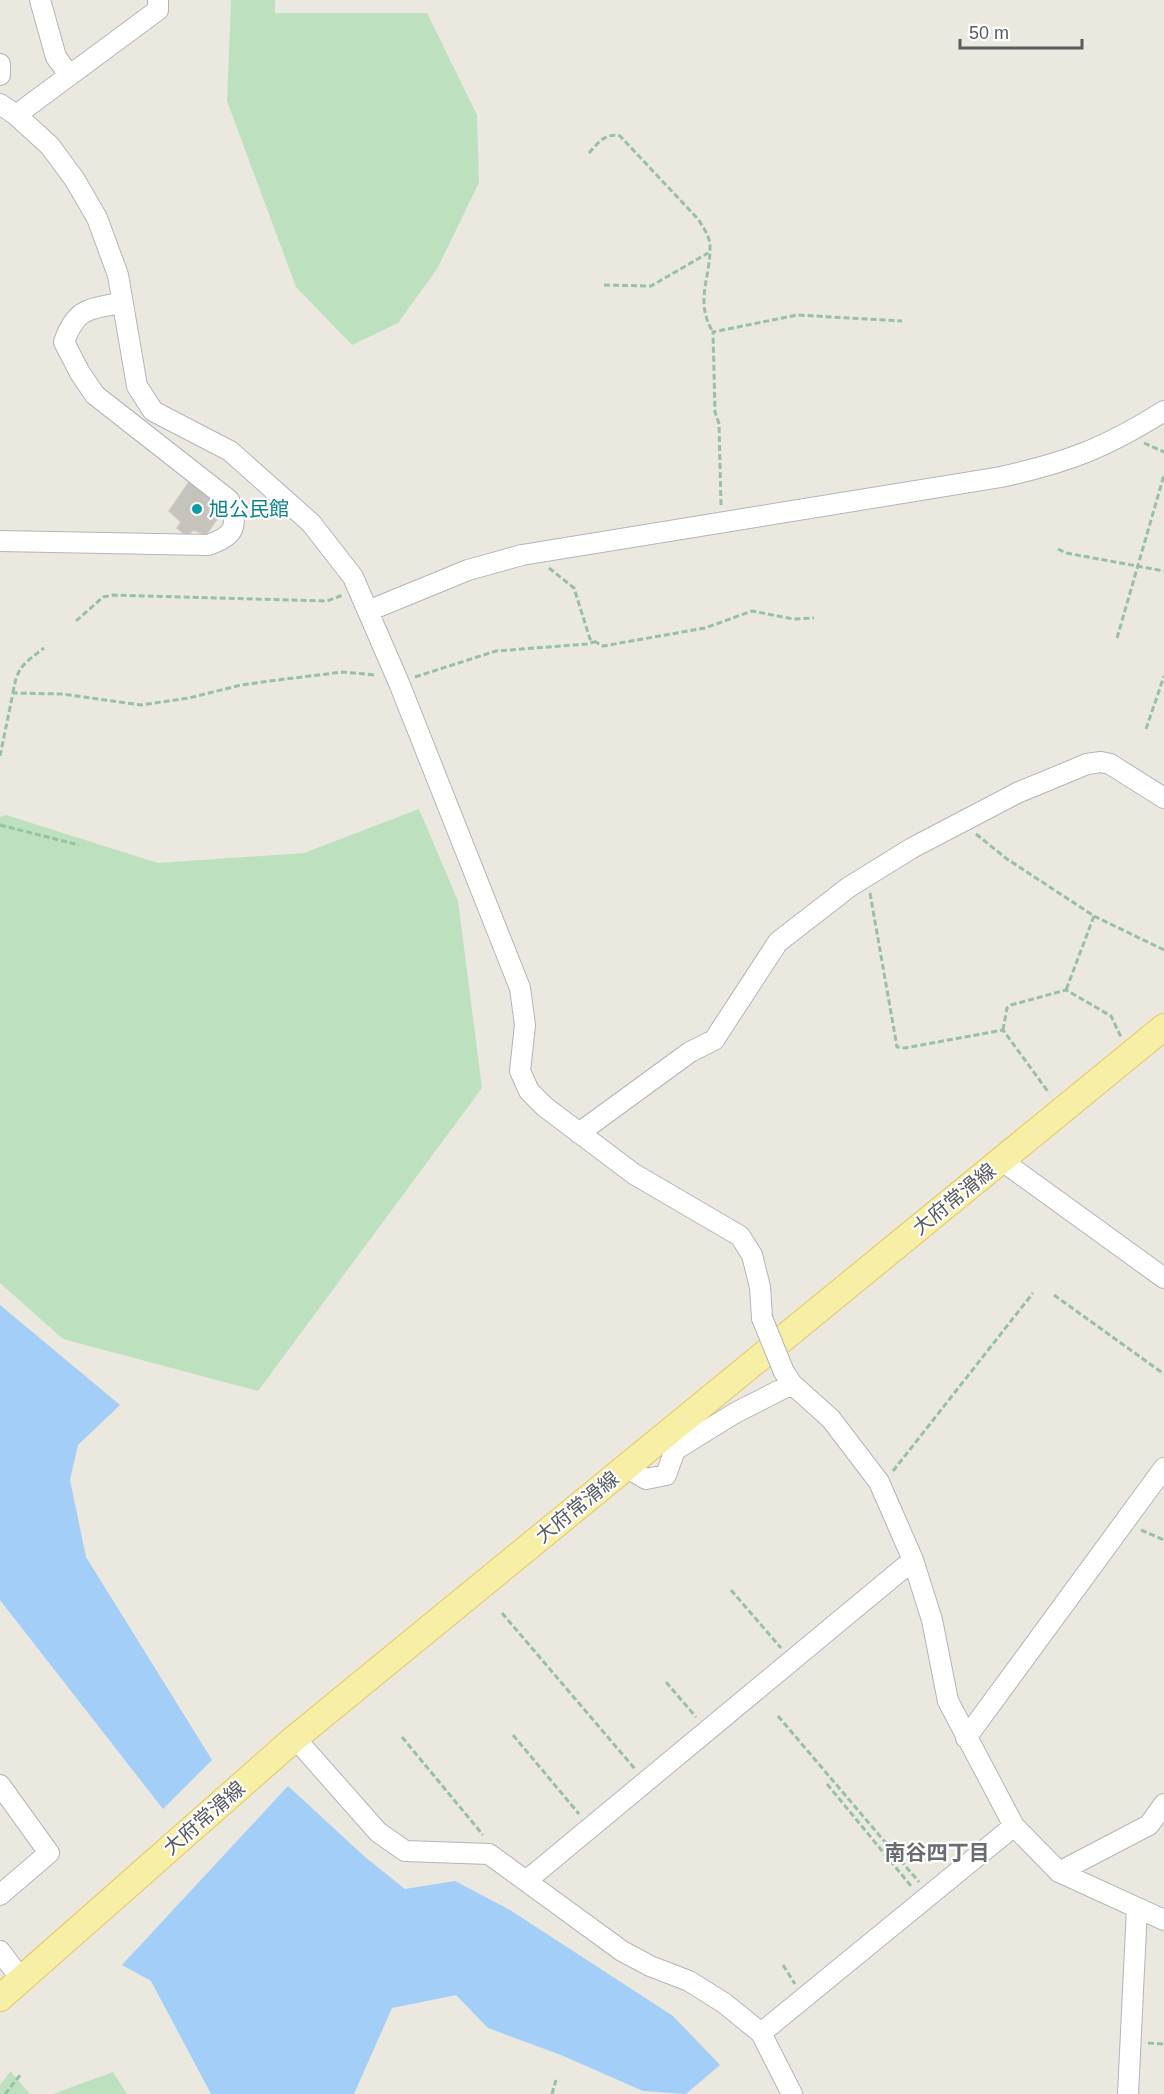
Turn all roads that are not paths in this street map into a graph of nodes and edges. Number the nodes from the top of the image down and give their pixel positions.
1 (40, 0) edge
2 (158, 0) edge
3 (0, 64) edge
4 (0, 75) edge
5 (69, 75) junction
6 (8, 110) edge
7 (122, 303) junction
8 (1164, 411) edge
9 (0, 541) edge
10 (368, 611) junction
11 (1164, 798) edge
12 (1164, 1027) edge
13 (579, 1133) junction
14 (1001, 1160) junction
15 (1164, 1278) edge
16 (788, 1378) junction
17 (626, 1467) junction
18 (1164, 1468) edge
19 (913, 1560) junction
20 (295, 1738) junction
21 (966, 1738) junction
22 (0, 1785) edge
23 (1164, 1804) edge
24 (1014, 1826) junction
25 (1059, 1872) junction
26 (526, 1881) junction
27 (0, 1895) edge
28 (1137, 1908) junction
29 (1164, 1920) edge
30 (0, 1951) edge
31 (21, 1979) junction
32 (0, 1998) edge
33 (761, 2033) junction
34 (792, 2094) edge
35 (1128, 2094) edge

1 - 5 street
2 - 5 street
3 - 4 street
5 - 6 street
6 - 7 street
7 - 9 street
7 - 10 street
8 - 10 street
10 - 13 street
11 - 13 street
12 - 14 main road, 大府常滑線
13 - 16 street, bridge
14 - 15 street
14 - 17 main road, 大府常滑線
16 - 17 street
16 - 19 street
17 - 20 main road, 大府常滑線
18 - 21 street
19 - 21 street
19 - 26 street
20 - 26 street
20 - 31 main road, 大府常滑線
21 - 24 street
22 - 27 street
23 - 25 street
24 - 25 street
24 - 33 street
25 - 28 street
26 - 33 street
28 - 29 street
28 - 35 street
30 - 31 street
31 - 32 main road, 大府常滑線
33 - 34 street

